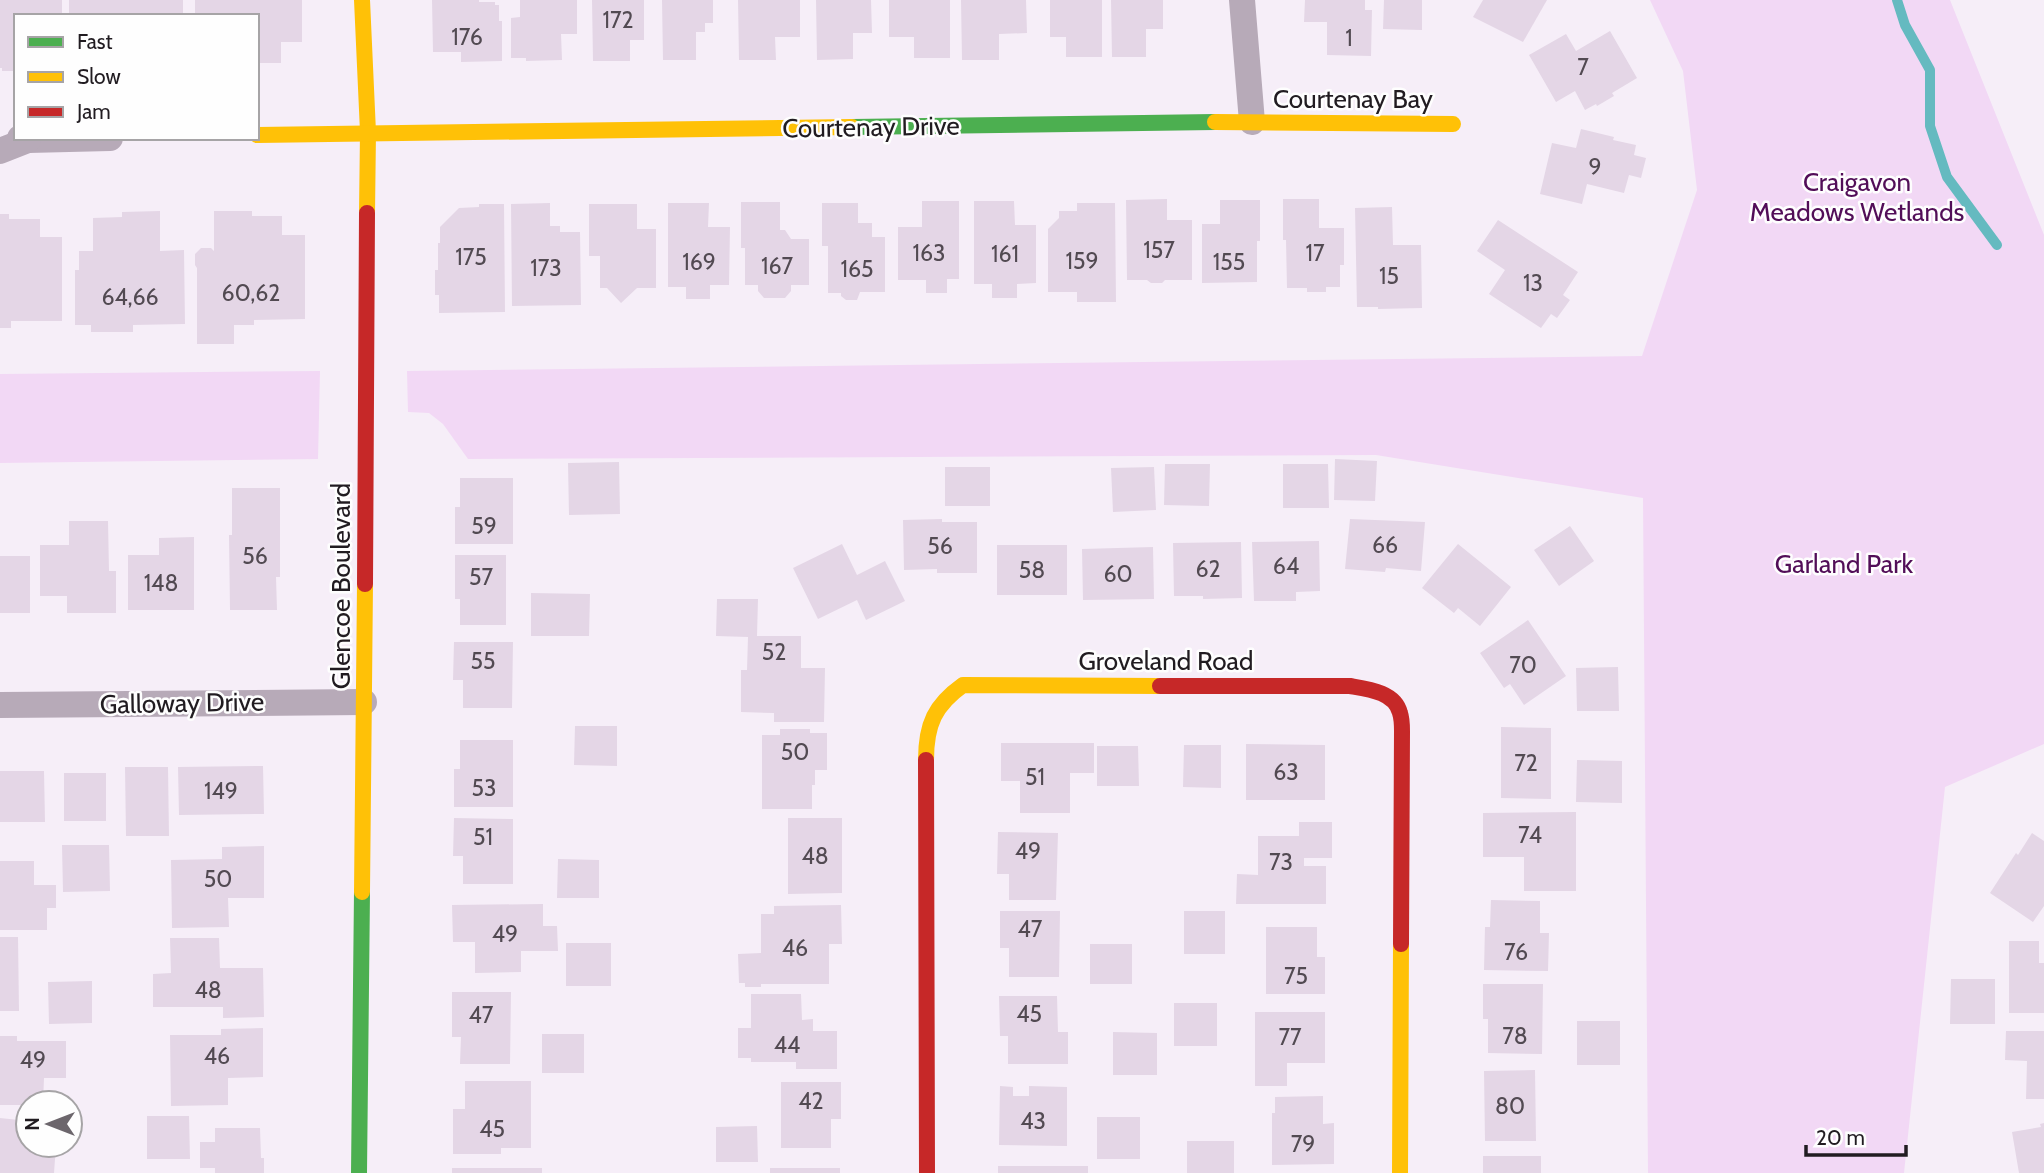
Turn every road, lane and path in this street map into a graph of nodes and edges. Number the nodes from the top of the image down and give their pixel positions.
1 (362, 0) edge
2 (1242, 0) edge
3 (1252, 122) junction
4 (1453, 124) dead end
5 (368, 132) junction
6 (259, 135) edge
7 (18, 140) edge
8 (0, 151) edge
9 (364, 702) junction
10 (0, 705) edge
11 (359, 1173) edge
12 (926, 1173) edge
13 (1401, 1173) edge

1 - 5 street, Glencoe Boulevard
2 - 3 street
3 - 4 street, Courtenay Bay
3 - 5 street, Courtenay Drive
5 - 6 street, Courtenay Drive
5 - 9 street, Glencoe Boulevard
7 - 8 street
9 - 10 street, Galloway Drive
9 - 11 street, Glencoe Boulevard
12 - 13 street, Groveland Road

